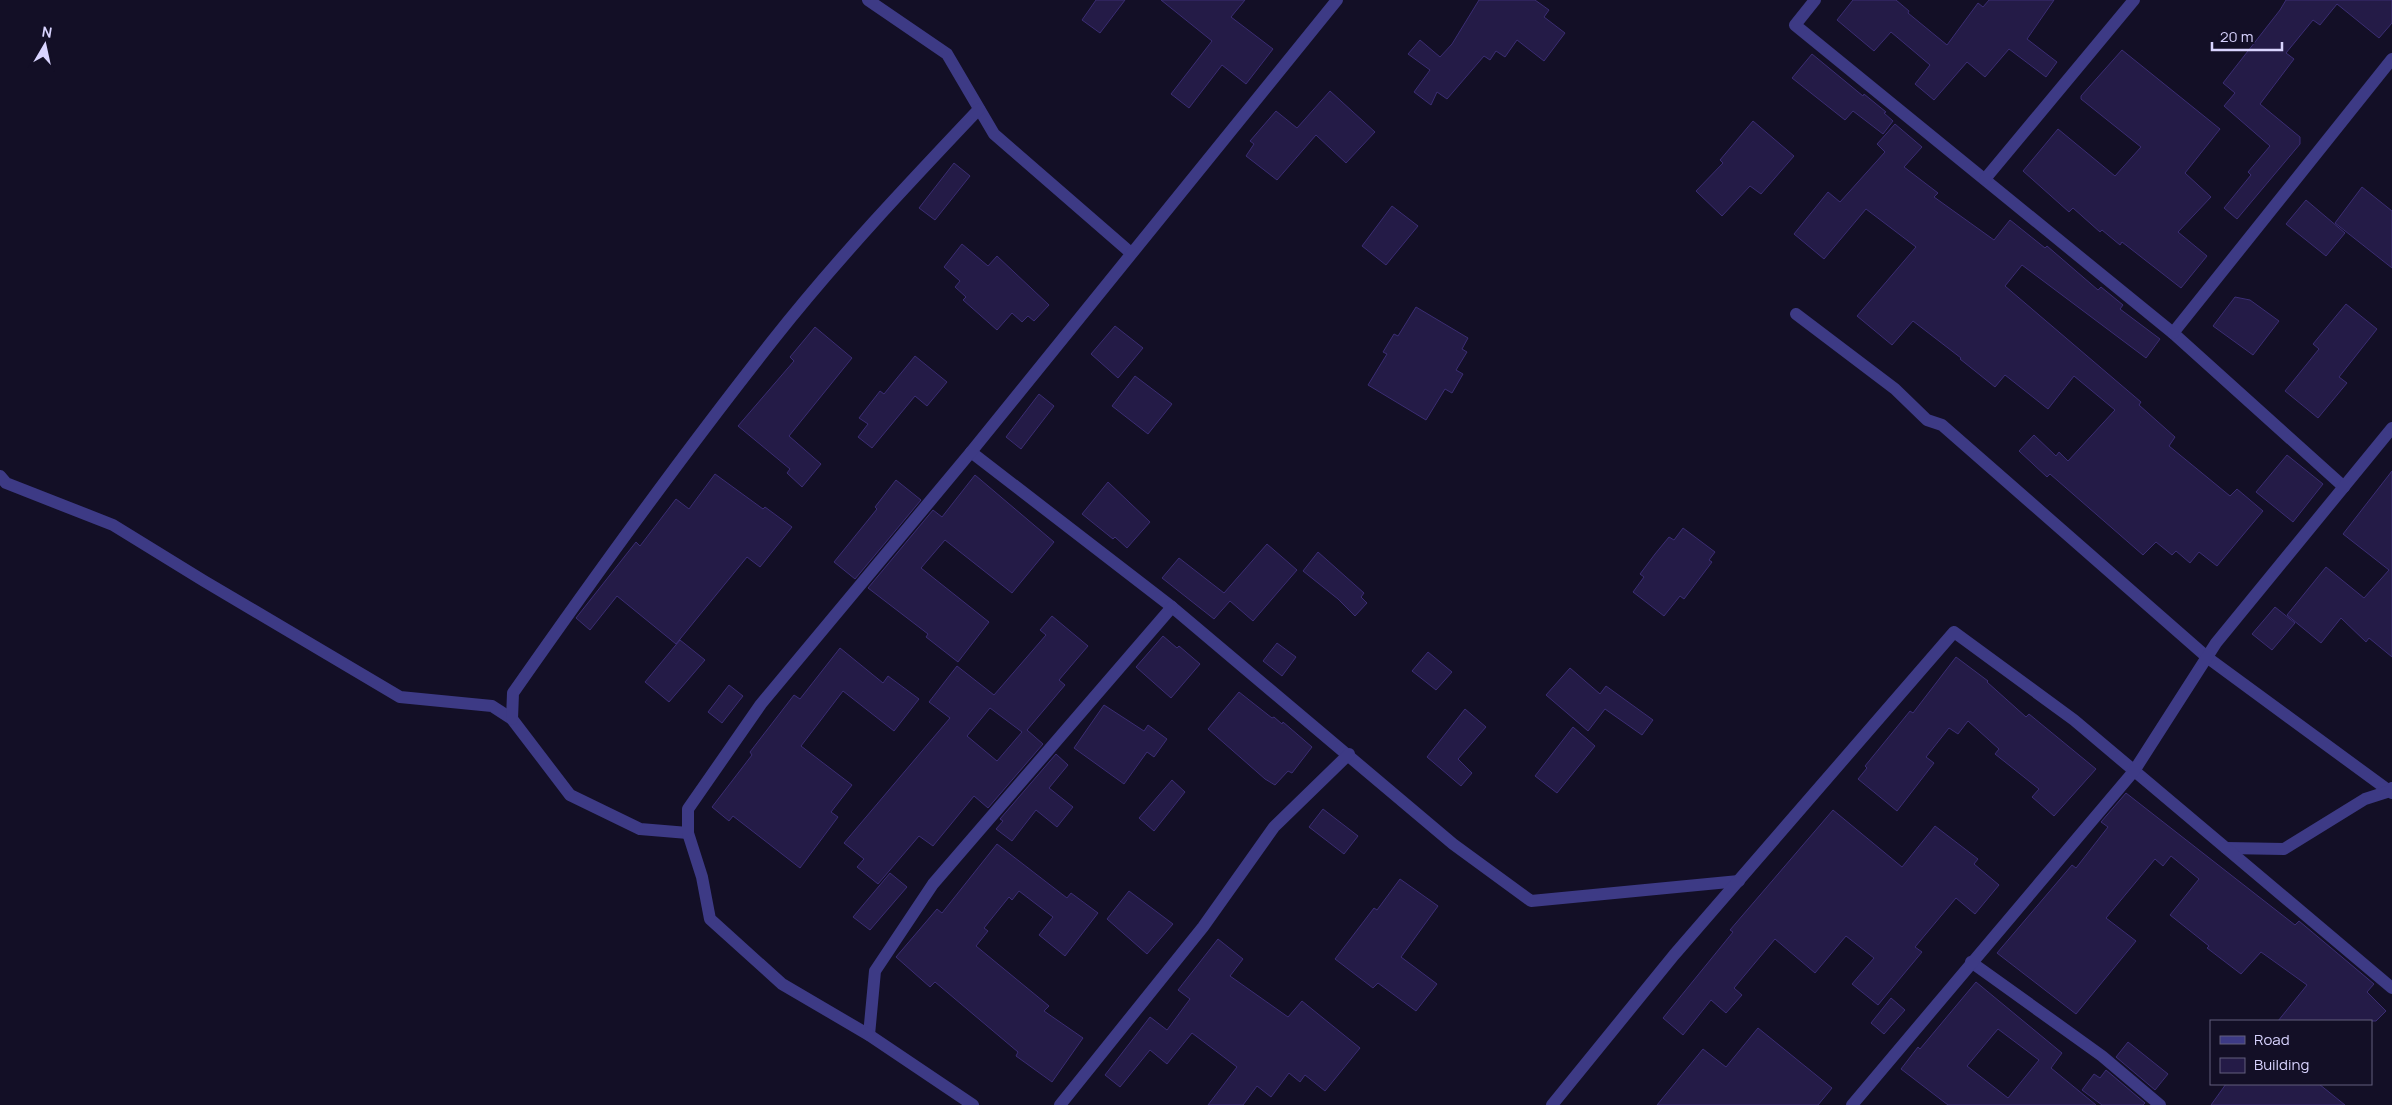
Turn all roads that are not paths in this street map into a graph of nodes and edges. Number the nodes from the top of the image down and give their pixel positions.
1 (868, 0) edge
2 (1337, 0) edge
3 (1815, 0) edge
4 (2134, 0) edge
5 (2392, 59) edge
6 (979, 108) junction
7 (1985, 180) junction
8 (1131, 253) junction
9 (1796, 314) dead end
10 (2173, 333) junction
11 (2392, 428) edge
12 (971, 452) junction
13 (0, 476) edge
14 (2344, 487) junction
15 (1172, 607) junction
16 (2208, 658) junction
17 (512, 719) junction
18 (1349, 754) junction
19 (2134, 772) junction
20 (2391, 791) edge
21 (688, 833) junction
22 (2226, 848) junction
23 (1739, 881) junction
24 (1971, 962) junction
25 (2392, 988) edge
26 (869, 1035) junction
27 (974, 1105) edge
28 (1060, 1105) edge
29 (1552, 1105) edge
30 (1852, 1105) edge
31 (2160, 1105) edge

1 - 6 street
2 - 8 street
3 - 7 street
4 - 7 street
5 - 10 street
6 - 8 street
6 - 17 street
7 - 10 street
8 - 12 street
9 - 16 street
10 - 14 street
11 - 14 street
12 - 15 street
12 - 21 street
13 - 17 street
14 - 16 street
15 - 18 street
15 - 26 street
16 - 19 street
16 - 20 street
17 - 21 street
18 - 23 street
18 - 28 street
19 - 22 street
19 - 23 street
19 - 24 street
20 - 22 street
21 - 26 street
22 - 25 street
23 - 29 street
24 - 30 street
24 - 31 street
26 - 27 street

